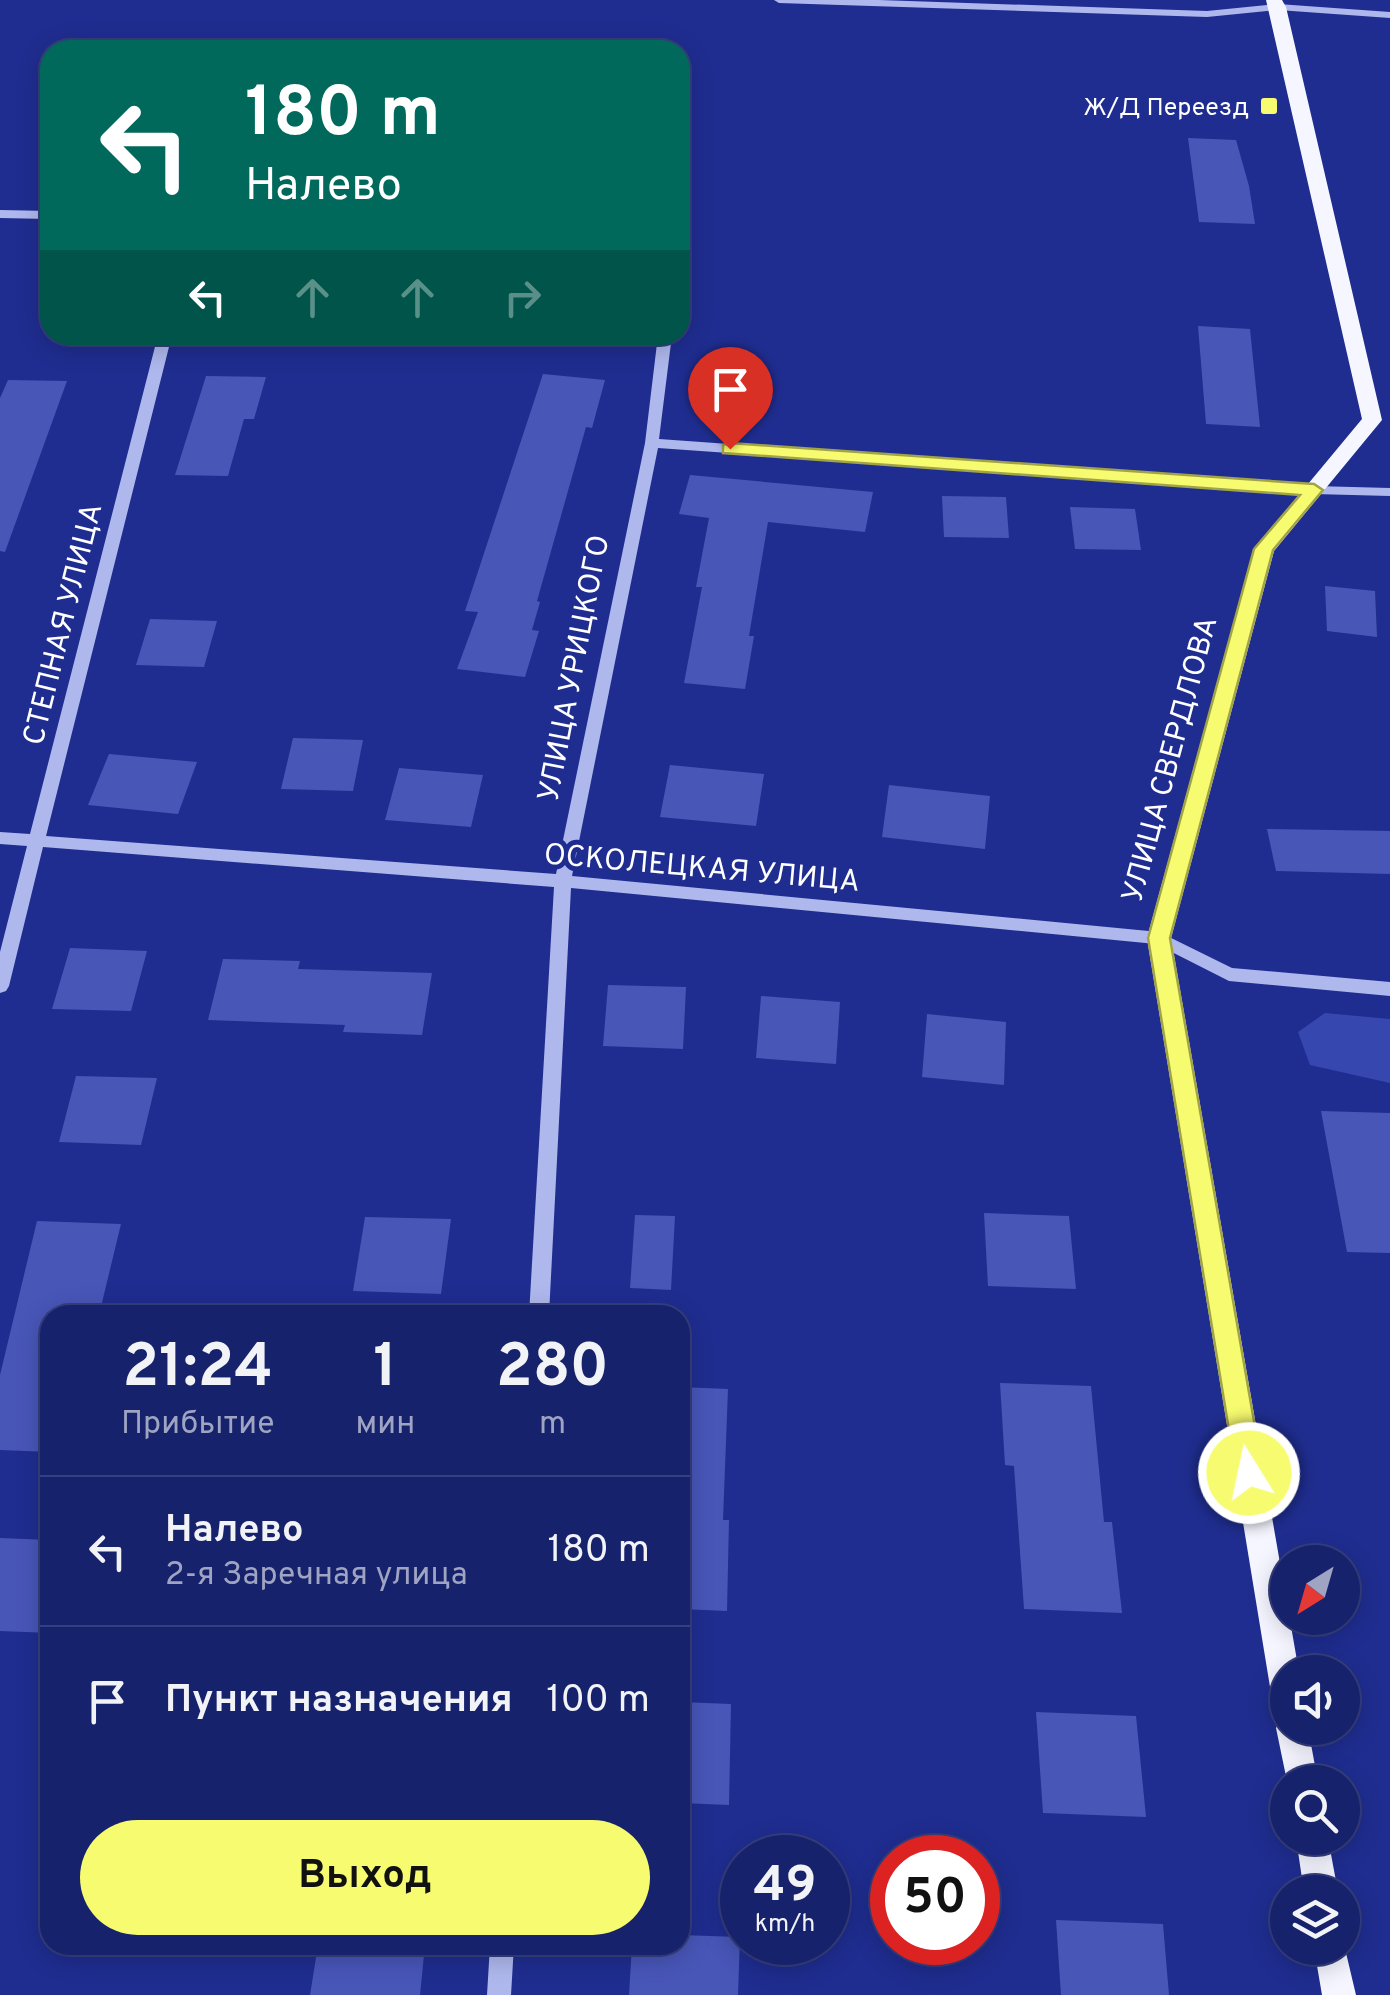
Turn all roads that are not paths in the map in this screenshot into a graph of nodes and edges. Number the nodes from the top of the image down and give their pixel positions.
1 (779, 0) edge
2 (1276, 4) edge
3 (1390, 15) edge
4 (0, 214) edge
5 (40, 215) edge
6 (162, 345) edge
7 (664, 345) edge
8 (652, 444) junction
9 (1314, 490) junction
10 (1390, 492) edge
11 (0, 838) edge
12 (36, 840) junction
13 (564, 881) junction
14 (1159, 938) junction
15 (0, 986) edge
16 (1390, 989) edge
17 (539, 1305) edge
18 (1281, 1655) edge
19 (502, 1955) edge
20 (1334, 1965) edge
21 (500, 1995) edge
22 (1339, 1995) edge

1 - 2 street
2 - 3 street
2 - 9 main road, УЛИЦА СВЕРДЛОВА
4 - 5 street
6 - 12 street, СТЕПНАЯ УЛИЦА
7 - 8 street, УЛИЦА УРИЦКОГО
8 - 9 street
8 - 13 street, УЛИЦА УРИЦКОГО
9 - 10 street
9 - 14 main road, УЛИЦА СВЕРДЛОВА
11 - 12 street, ОСКОЛЕЦКАЯ УЛИЦА
12 - 13 street, ОСКОЛЕЦКАЯ УЛИЦА
12 - 15 street, СТЕПНАЯ УЛИЦА
13 - 14 street, ОСКОЛЕЦКАЯ УЛИЦА
13 - 17 street, УЛИЦА УРИЦКОГО
14 - 16 street, ОСКОЛЕЦКАЯ УЛИЦА
14 - 18 main road, УЛИЦА СВЕРДЛОВА
19 - 21 street
20 - 22 main road

